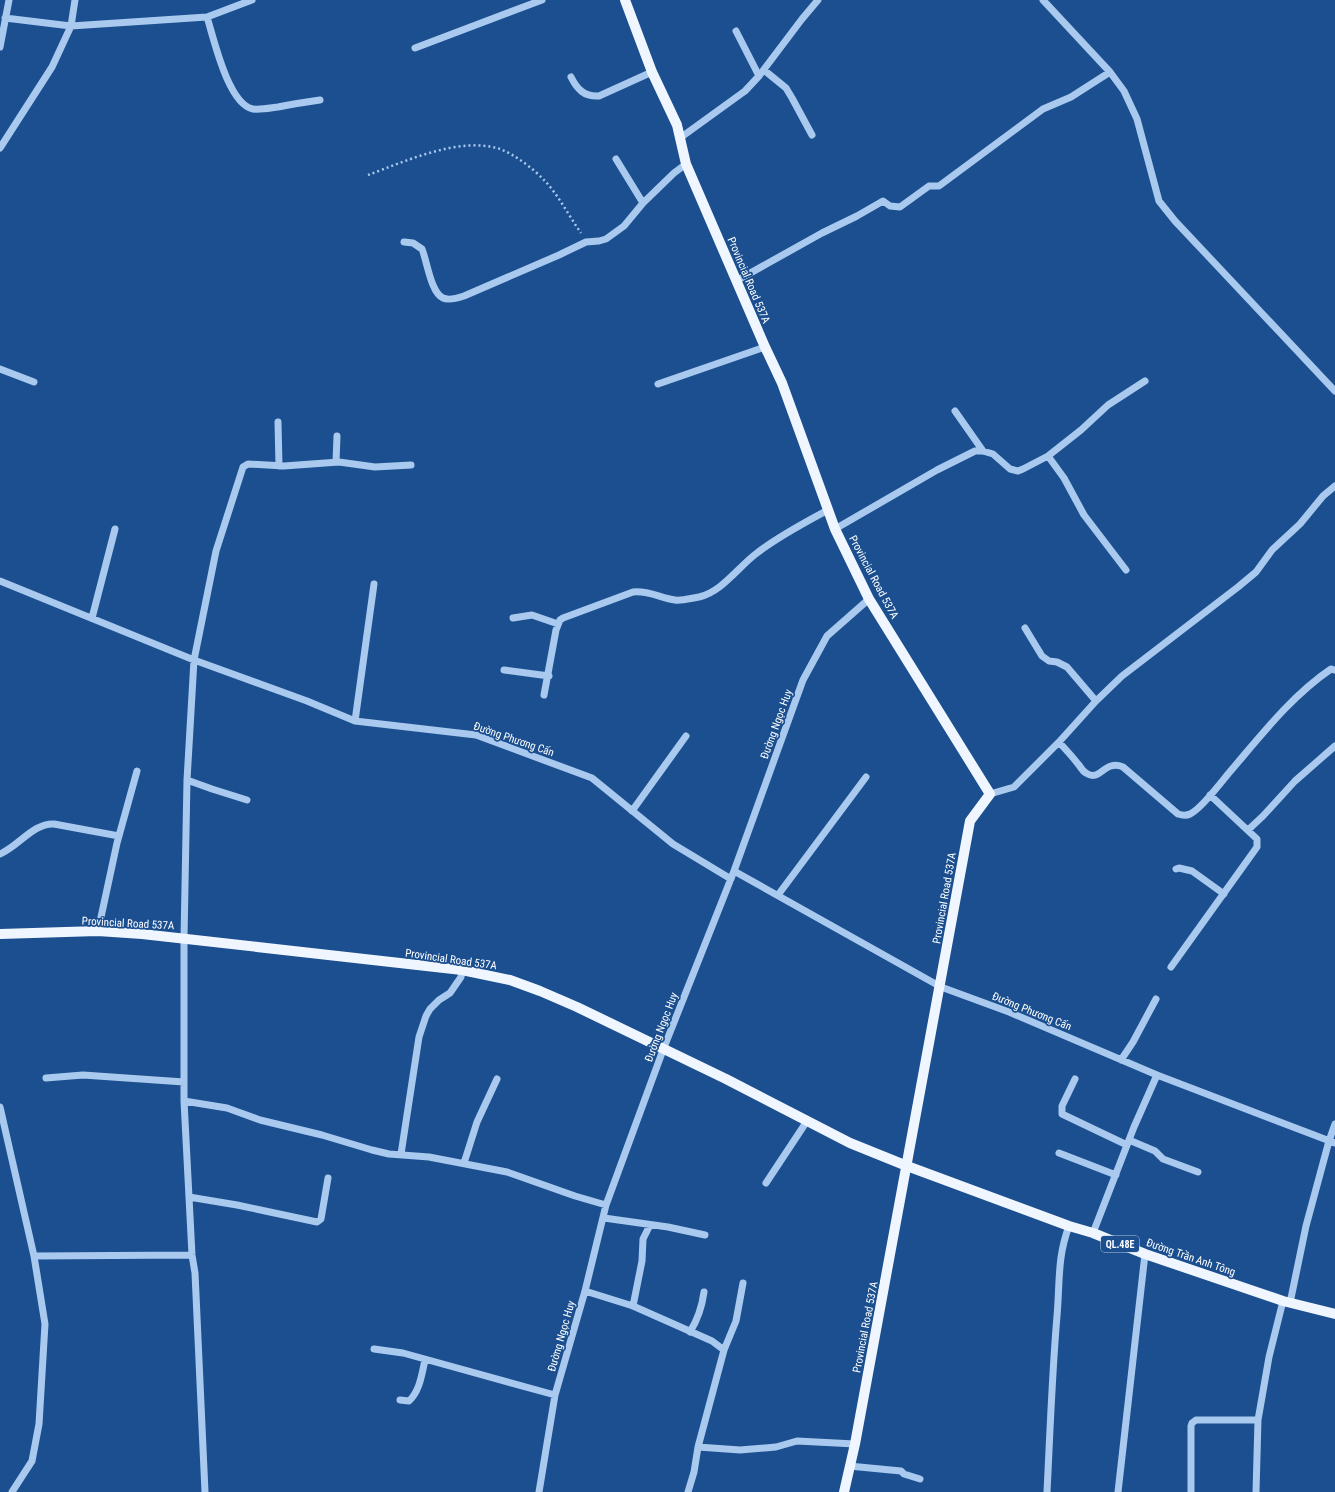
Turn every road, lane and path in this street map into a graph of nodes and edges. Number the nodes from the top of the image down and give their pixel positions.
1 (9, 0) edge
2 (75, 0) edge
3 (252, 0) edge
4 (542, 0) edge
5 (625, 0) edge
6 (818, 0) edge
7 (1043, 0) edge
8 (207, 17) junction
9 (6, 18) junction
10 (71, 26) junction
11 (736, 31) dead end
12 (0, 48) edge
13 (415, 48) dead end
14 (764, 70) junction
15 (652, 72) junction
16 (1110, 72) junction
17 (759, 76) junction
18 (571, 77) dead end
19 (320, 100) dead end
20 (812, 135) dead end
21 (680, 138) junction
22 (0, 148) edge
23 (616, 159) dead end
24 (686, 164) junction
25 (368, 175) dead end
26 (644, 203) junction
27 (404, 242) dead end
28 (586, 242) junction
29 (736, 281) junction
30 (765, 347) junction
31 (0, 369) edge
32 (1145, 381) dead end
33 (34, 382) dead end
34 (658, 384) dead end
35 (1335, 391) edge
36 (955, 411) dead end
37 (278, 422) dead end
38 (337, 436) dead end
39 (983, 451) junction
40 (1048, 456) junction
41 (336, 462) junction
42 (411, 465) dead end
43 (278, 466) junction
44 (1335, 486) edge
45 (828, 510) junction
46 (114, 529) dead end
47 (835, 529) junction
48 (1126, 570) dead end
49 (0, 581) edge
50 (374, 584) dead end
51 (869, 599) junction
52 (92, 618) junction
53 (513, 618) dead end
54 (558, 624) junction
55 (1025, 628) dead end
56 (194, 660) junction
57 (504, 670) dead end
58 (1335, 670) edge
59 (549, 676) junction
60 (544, 695) dead end
61 (1096, 701) junction
62 (355, 721) junction
63 (686, 736) dead end
64 (1059, 742) junction
65 (1335, 746) edge
66 (137, 771) dead end
67 (866, 777) dead end
68 (187, 780) junction
69 (990, 794) junction
70 (1210, 796) junction
71 (247, 800) dead end
72 (632, 811) junction
73 (1248, 830) junction
74 (119, 836) junction
75 (0, 854) edge
76 (1176, 869) dead end
77 (734, 871) junction
78 (731, 879) junction
79 (1224, 894) junction
80 (778, 895) junction
81 (98, 931) junction
82 (0, 934) edge
83 (184, 938) junction
84 (1171, 967) dead end
85 (462, 970) junction
86 (941, 987) junction
87 (1156, 999) dead end
88 (664, 1050) junction
89 (1121, 1060) junction
90 (1157, 1075) junction
91 (46, 1078) dead end
92 (497, 1078) dead end
93 (1076, 1079) dead end
94 (184, 1082) junction
95 (184, 1101) junction
96 (0, 1107) edge
97 (807, 1121) junction
98 (1335, 1124) edge
99 (1128, 1142) junction
100 (1332, 1142) edge
101 (1059, 1153) dead end
102 (401, 1154) junction
103 (464, 1163) junction
104 (907, 1166) junction
105 (1198, 1172) dead end
106 (1116, 1175) junction
107 (328, 1178) dead end
108 (766, 1183) dead end
109 (189, 1197) junction
110 (606, 1205) junction
111 (604, 1218) junction
112 (650, 1225) junction
113 (1069, 1226) junction
114 (1093, 1233) junction
115 (705, 1235) dead end
116 (1145, 1254) junction
117 (192, 1255) junction
118 (34, 1256) junction
119 (743, 1283) dead end
120 (585, 1290) junction
121 (704, 1292) dead end
122 (1286, 1302) junction
123 (633, 1306) junction
124 (1335, 1314) edge
125 (690, 1332) junction
126 (374, 1349) dead end
127 (724, 1350) junction
128 (426, 1360) junction
129 (555, 1395) junction
130 (400, 1400) dead end
131 (1258, 1420) junction
132 (855, 1444) junction
133 (698, 1447) junction
134 (849, 1466) junction
135 (920, 1479) dead end
136 (12, 1492) edge
137 (205, 1492) edge
138 (539, 1492) edge
139 (688, 1492) edge
140 (844, 1492) edge
141 (1047, 1492) edge
142 (1118, 1492) edge
143 (1191, 1492) edge
144 (1256, 1492) edge

1 - 9 street
2 - 10 street
3 - 8 street
4 - 13 street
5 - 15 main road, Provincial Road 537A
6 - 14 street
7 - 16 street
8 - 10 street
8 - 19 street
9 - 10 street
9 - 12 street
10 - 22 street
11 - 17 street
14 - 17 street
14 - 20 street
15 - 18 street
15 - 21 main road, Provincial Road 537A
16 - 29 street
16 - 35 street
17 - 21 street
21 - 24 main road, Provincial Road 537A
23 - 26 street
24 - 26 street
24 - 29 main road, Provincial Road 537A
25 - 28 path
26 - 28 street
27 - 28 street
29 - 30 main road, Provincial Road 537A
30 - 34 street
30 - 45 main road, Provincial Road 537A
31 - 33 street
32 - 40 street
36 - 39 street
37 - 43 street
38 - 41 street
39 - 40 street
39 - 47 street
40 - 48 street
41 - 42 street
41 - 43 street
43 - 56 street
44 - 61 street
45 - 47 main road, Provincial Road 537A
45 - 54 street
46 - 52 street
47 - 51 main road, Provincial Road 537A
49 - 52 street, Đường Phương Cấn
50 - 62 street
51 - 69 main road, Provincial Road 537A
51 - 77 street, Đường Ngọc Huy
52 - 56 street, Đường Phương Cấn
53 - 54 street
54 - 59 street
55 - 61 street
56 - 62 street, Đường Phương Cấn
56 - 68 street
57 - 59 street
58 - 70 street
59 - 60 street
61 - 64 street
62 - 72 street, Đường Phương Cấn
63 - 72 street
64 - 69 street
64 - 70 street
65 - 73 street
66 - 74 street
67 - 80 street
68 - 71 street
68 - 83 street
69 - 86 main road, Provincial Road 537A
70 - 73 street
72 - 78 street, Đường Phương Cấn
73 - 79 street
74 - 75 street
74 - 81 street
76 - 79 street
77 - 78 street, Đường Ngọc Huy
77 - 80 street, Đường Phương Cấn
78 - 88 street, Đường Ngọc Huy
79 - 84 street
80 - 86 street, Đường Phương Cấn
81 - 82 main road, Provincial Road 537A
81 - 83 main road, Provincial Road 537A
83 - 85 main road, Provincial Road 537A
83 - 94 street
85 - 88 main road, Provincial Road 537A
85 - 102 street
86 - 89 street, Đường Phương Cấn
86 - 104 main road, Provincial Road 537A
87 - 89 street
88 - 97 main road, Provincial Road 537A
88 - 110 street, Đường Ngọc Huy
89 - 90 street, Đường Phương Cấn
90 - 99 street
90 - 100 street, Đường Phương Cấn
91 - 94 street
92 - 103 street
93 - 99 street
94 - 95 street
95 - 102 street
95 - 109 street
96 - 118 street
97 - 104 main road, Provincial Road 537A
97 - 108 street
98 - 100 street
99 - 105 street
99 - 106 street
100 - 122 street
101 - 106 street
102 - 103 street
103 - 110 street
104 - 113 main road, Đường Trần Anh Tông / QL.48E
104 - 132 main road, Provincial Road 537A
106 - 114 street
107 - 109 street
109 - 117 street
110 - 111 street, Đường Ngọc Huy
111 - 112 street
111 - 120 street, Đường Ngọc Huy
112 - 115 street
112 - 123 street
113 - 114 main road, Đường Trần Anh Tông / QL.48E
113 - 141 street
114 - 116 main road, Đường Trần Anh Tông / QL.48E
116 - 122 main road, Đường Trần Anh Tông / QL.48E
116 - 142 street
117 - 118 street
117 - 137 street
118 - 136 street
119 - 127 street
120 - 123 street
120 - 129 street, Đường Ngọc Huy
121 - 125 street
122 - 124 main road, Đường Trần Anh Tông / QL.48E
122 - 131 street
123 - 125 street
125 - 127 street
126 - 128 street
127 - 133 street
128 - 129 street
128 - 130 street
129 - 138 street, Đường Ngọc Huy
131 - 143 street
131 - 144 street
132 - 133 street
132 - 134 main road, Provincial Road 537A
133 - 139 street
134 - 135 street
134 - 140 main road, Provincial Road 537A

